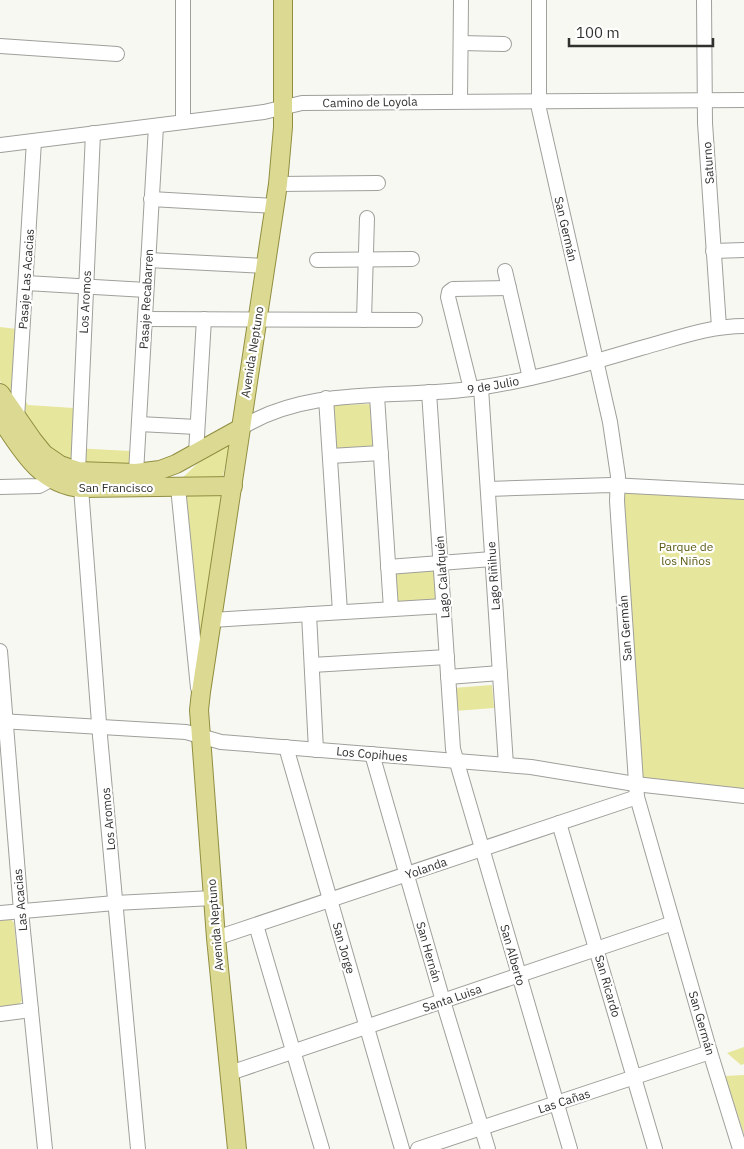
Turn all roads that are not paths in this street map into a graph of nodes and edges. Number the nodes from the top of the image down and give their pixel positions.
1 (183, 0) edge
2 (283, 0) edge
3 (461, 0) edge
4 (539, 0) edge
5 (704, 0) edge
6 (461, 43) junction
7 (504, 44) dead end
8 (0, 46) edge
9 (117, 54) dead end
10 (539, 100) junction
11 (744, 100) edge
12 (460, 101) junction
13 (705, 101) junction
14 (283, 107) junction
15 (182, 122) junction
16 (156, 126) junction
17 (93, 133) junction
18 (34, 141) junction
19 (0, 145) edge
20 (378, 183) dead end
21 (278, 184) junction
22 (152, 199) junction
23 (274, 206) junction
24 (367, 218) dead end
25 (714, 250) junction
26 (744, 250) edge
27 (412, 259) dead end
28 (148, 260) junction
29 (317, 260) dead end
30 (366, 260) junction
31 (265, 266) junction
32 (505, 271) dead end
33 (26, 282) junction
34 (86, 286) junction
35 (509, 288) junction
36 (146, 290) junction
37 (145, 319) junction
38 (204, 319) junction
39 (257, 319) junction
40 (364, 320) junction
41 (415, 320) dead end
42 (744, 326) edge
43 (719, 327) junction
44 (597, 361) junction
45 (530, 378) junction
46 (476, 388) junction
47 (430, 392) junction
48 (0, 393) edge
49 (377, 396) junction
50 (326, 398) junction
51 (8, 418) edge
52 (139, 424) junction
53 (197, 427) junction
54 (241, 428) junction
55 (196, 453) junction
56 (381, 453) junction
57 (330, 456) junction
58 (136, 473) junction
59 (52, 479) junction
60 (79, 480) junction
61 (617, 485) junction
62 (233, 486) junction
63 (0, 487) edge
64 (178, 487) junction
65 (488, 489) junction
66 (744, 492) edge
67 (492, 559) junction
68 (441, 563) junction
69 (388, 567) junction
70 (444, 606) junction
71 (391, 609) junction
72 (340, 612) junction
73 (309, 614) junction
74 (212, 620) junction
75 (0, 651) edge
76 (447, 657) junction
77 (312, 665) junction
78 (500, 673) junction
79 (448, 676) junction
80 (200, 701) junction
81 (2, 721) edge
82 (100, 727) junction
83 (201, 736) junction
84 (286, 747) junction
85 (316, 750) junction
86 (372, 754) junction
87 (457, 761) junction
88 (506, 765) junction
89 (619, 781) junction
90 (636, 790) junction
91 (744, 796) edge
92 (620, 803) junction
93 (559, 823) junction
94 (482, 849) junction
95 (406, 874) junction
96 (213, 898) junction
97 (330, 900) junction
98 (115, 903) junction
99 (21, 911) junction
100 (0, 914) edge
101 (673, 923) junction
102 (256, 925) junction
103 (216, 938) junction
104 (597, 949) junction
105 (518, 976) junction
106 (443, 1001) junction
107 (31, 1010) junction
108 (0, 1014) edge
109 (367, 1027) junction
110 (293, 1052) junction
111 (710, 1052) junction
112 (230, 1073) junction
113 (635, 1077) junction
114 (556, 1103) junction
115 (481, 1128) junction
116 (45, 1149) edge
117 (138, 1149) edge
118 (230, 1149) edge
119 (237, 1149) edge
120 (322, 1149) edge
121 (402, 1149) edge
122 (418, 1149) edge
123 (488, 1149) edge
124 (570, 1149) edge
125 (656, 1149) edge
126 (740, 1149) edge

1 - 15 street
2 - 14 main road, Avenida Neptuno
3 - 6 street
4 - 10 street, San Germán
5 - 13 street, Saturno
6 - 7 street
6 - 12 street
8 - 9 street
10 - 12 street, Camino de Loyola
10 - 13 street, Camino de Loyola
10 - 44 street, San Germán
11 - 13 street, Camino de Loyola
12 - 14 street, Camino de Loyola
13 - 25 street, Saturno
14 - 15 street, Camino de Loyola
14 - 21 main road, Avenida Neptuno
15 - 16 street, Camino de Loyola
16 - 17 street, Camino de Loyola
16 - 22 street, Pasaje Recabarren
17 - 18 street, Camino de Loyola
17 - 34 street, Los Aromos
18 - 19 street, Camino de Loyola
18 - 33 street, Pasaje Las Acacias
20 - 21 street
21 - 23 main road, Avenida Neptuno
22 - 23 street
22 - 28 street, Pasaje Recabarren
23 - 31 main road, Avenida Neptuno
24 - 30 street
25 - 26 street
25 - 43 street, Saturno
27 - 30 street
28 - 31 street
28 - 36 street, Pasaje Recabarren
29 - 30 street
30 - 40 street
31 - 39 main road, Avenida Neptuno
32 - 35 street
33 - 34 street
33 - 51 street, Pasaje Las Acacias
34 - 36 street
34 - 60 street, Los Aromos
35 - 45 street
35 - 46 street, Lago Riñihue
36 - 37 street, Pasaje Recabarren
37 - 38 street
37 - 52 street, Pasaje Recabarren
38 - 39 street
38 - 53 street
39 - 40 street
39 - 54 main road, Avenida Neptuno
40 - 41 street
42 - 43 street, 9 de Julio
43 - 44 street, 9 de Julio
44 - 45 street, 9 de Julio
44 - 61 street, San Germán
45 - 46 street, 9 de Julio
46 - 47 street, 9 de Julio
46 - 65 street, Lago Riñihue
47 - 49 street, 9 de Julio
47 - 68 street, Lago Calafquén
48 - 51 main road, San Francisco
49 - 50 street, 9 de Julio
49 - 56 street
50 - 54 street, 9 de Julio
50 - 57 street
51 - 59 main road, San Francisco
51 - 60 main road, San Francisco
52 - 53 street
52 - 58 street, Pasaje Recabarren
53 - 55 street
54 - 55 main road, San Francisco
54 - 62 main road, Avenida Neptuno
55 - 58 main road, San Francisco
56 - 57 street
56 - 69 street
57 - 72 street
58 - 60 main road, San Francisco
59 - 60 main road, San Francisco
59 - 63 street
60 - 64 main road, San Francisco
60 - 82 street, Los Aromos
61 - 65 street
61 - 66 street
61 - 90 street, San Germán
62 - 64 main road, San Francisco
62 - 74 main road, Avenida Neptuno
64 - 80 street, Avenida Neptuno
65 - 67 street, Lago Riñihue
67 - 68 street
67 - 78 street, Lago Riñihue
68 - 69 street
68 - 70 street, Lago Calafquén
69 - 71 street
70 - 71 street
70 - 76 street, Lago Calafquén
71 - 72 street
72 - 73 street
73 - 74 street
73 - 77 street
74 - 80 main road, Avenida Neptuno
75 - 81 street, Las Acacias
76 - 77 street
76 - 79 street, Lago Calafquén
77 - 85 street
78 - 79 street
78 - 88 street, Lago Riñihue
79 - 87 street, Lago Calafquén
80 - 83 main road, Avenida Neptuno
81 - 82 street, Los Copihues
81 - 99 street, Las Acacias
82 - 83 street, Los Copihues
82 - 98 street, Los Aromos
83 - 84 street, Los Copihues
83 - 96 main road, Avenida Neptuno
84 - 85 street, Los Copihues
84 - 97 street, San Jorge
85 - 86 street, Los Copihues
86 - 87 street, Los Copihues
86 - 95 street, San Hernán
87 - 88 street, Los Copihues
87 - 94 street, San Alberto
88 - 89 street, Los Copihues
89 - 90 street, Los Copihues
89 - 92 street
90 - 91 street, Los Copihues
90 - 92 street, Yolanda
90 - 101 street, San Germán
92 - 93 street, Yolanda
93 - 94 street, Yolanda
93 - 104 street, San Ricardo
94 - 95 street, Yolanda
94 - 105 street, San Alberto
95 - 97 street, Yolanda
95 - 106 street, San Hernán
96 - 98 street
96 - 103 main road, Avenida Neptuno
97 - 102 street, Yolanda
97 - 109 street, San Jorge
98 - 99 street
98 - 117 street, Los Aromos
99 - 100 street
99 - 107 street, Las Acacias
101 - 104 street, Santa Luisa
101 - 111 street, San Germán
102 - 103 street, Yolanda
102 - 110 street
103 - 112 main road, Avenida Neptuno
104 - 105 street, Santa Luisa
104 - 113 street, San Ricardo
105 - 106 street, Santa Luisa
105 - 114 street, San Alberto
106 - 109 street, Santa Luisa
106 - 115 street, San Hernán
107 - 108 street
107 - 116 street, Las Acacias
109 - 110 street, Santa Luisa
109 - 121 street, San Jorge
110 - 112 street, Santa Luisa
110 - 120 street
111 - 113 street, Las Cañas
111 - 126 street, San Germán
112 - 119 main road, Avenida Neptuno
113 - 114 street, Las Cañas
113 - 125 street, San Ricardo
114 - 115 street, Las Cañas
114 - 124 street, San Alberto
115 - 122 street, Las Cañas
115 - 123 street, San Hernán
118 - 119 street

